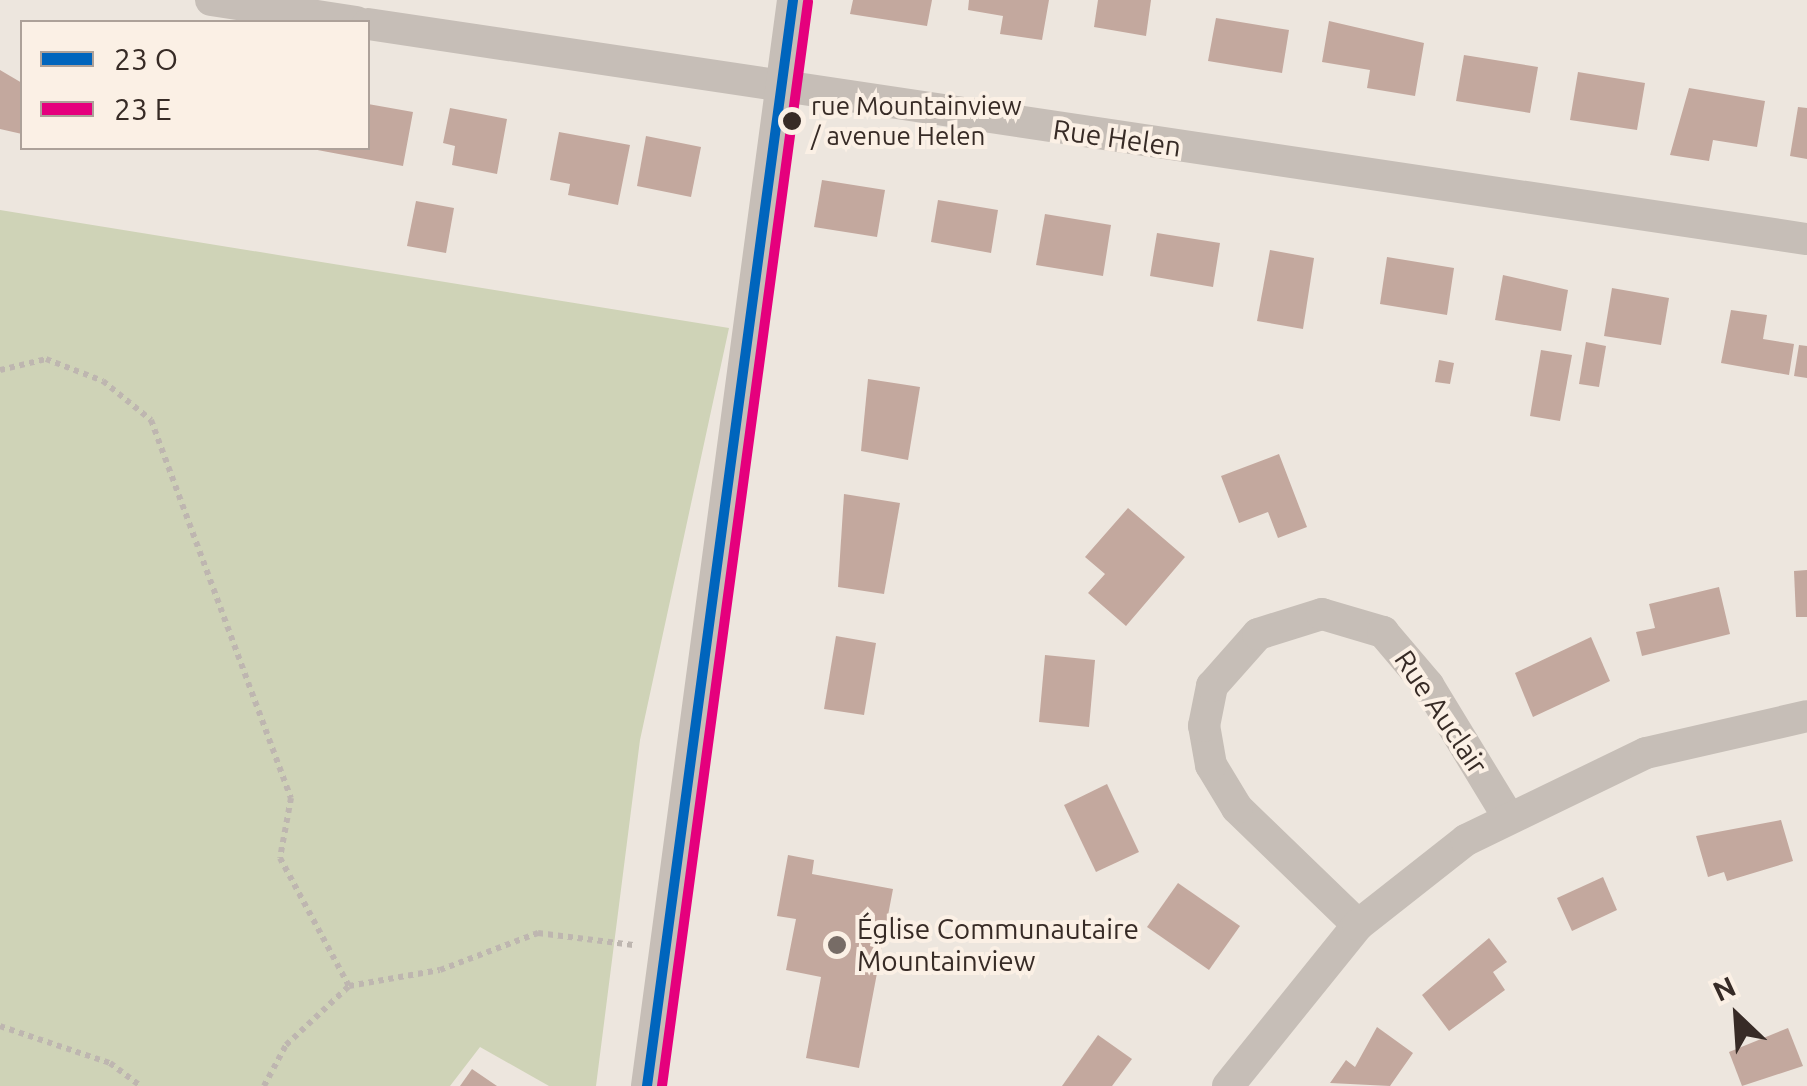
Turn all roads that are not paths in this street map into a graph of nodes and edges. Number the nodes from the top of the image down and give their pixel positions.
1 (211, 0) edge
2 (793, 0) edge
3 (343, 20) edge
4 (370, 24) edge
5 (779, 88) junction
6 (1807, 239) edge
7 (1807, 716) edge
8 (1507, 815) junction
9 (1358, 925) junction
10 (647, 1086) edge
11 (1228, 1086) edge

1 - 3 street
2 - 5 street
4 - 5 street, Rue Helen
5 - 6 street, Rue Helen
5 - 10 street
7 - 8 street
8 - 9 street
8 - 9 street, Rue Auclair
9 - 11 street

